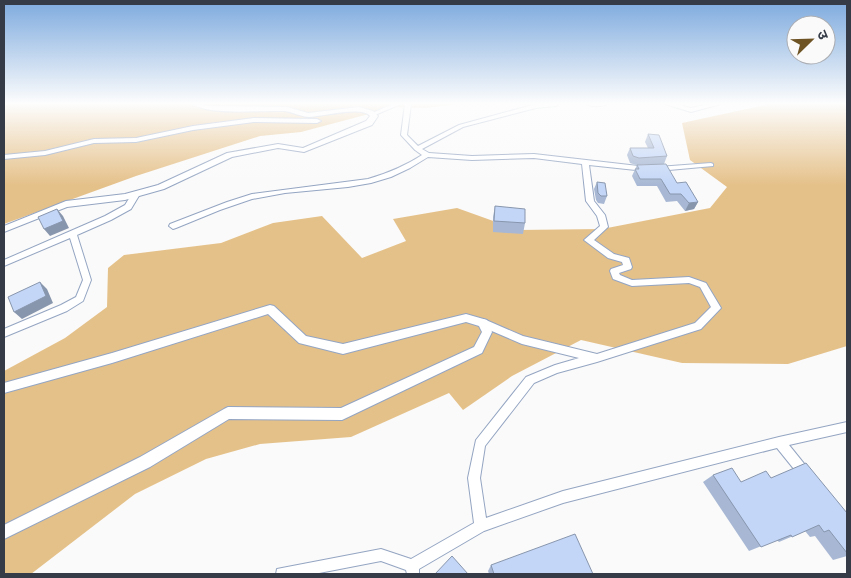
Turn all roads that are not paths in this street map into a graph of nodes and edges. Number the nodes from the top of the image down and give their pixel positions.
1 (179, 131) edge
2 (350, 131) edge
3 (405, 131) edge
4 (451, 131) edge
5 (417, 149) junction
6 (427, 155) junction
7 (4, 158) edge
8 (585, 162) junction
9 (711, 165) dead end
10 (136, 194) junction
11 (173, 226) dead end
12 (4, 229) edge
13 (72, 233) junction
14 (4, 263) edge
15 (483, 323) junction
16 (4, 334) edge
17 (596, 358) junction
18 (4, 388) edge
19 (847, 427) edge
20 (779, 442) junction
21 (816, 487) edge
22 (481, 526) junction
23 (4, 532) edge
24 (413, 570) edge
25 (282, 574) edge

1 - 7 street
2 - 10 street
3 - 5 street
4 - 5 street
5 - 6 street
6 - 8 street
6 - 11 street
8 - 9 street
8 - 17 street
10 - 12 street
10 - 13 street
13 - 14 street
13 - 16 street
15 - 17 street
15 - 18 street
15 - 23 street
17 - 22 street
19 - 20 street
20 - 21 street
20 - 22 street
22 - 24 street
24 - 25 street

